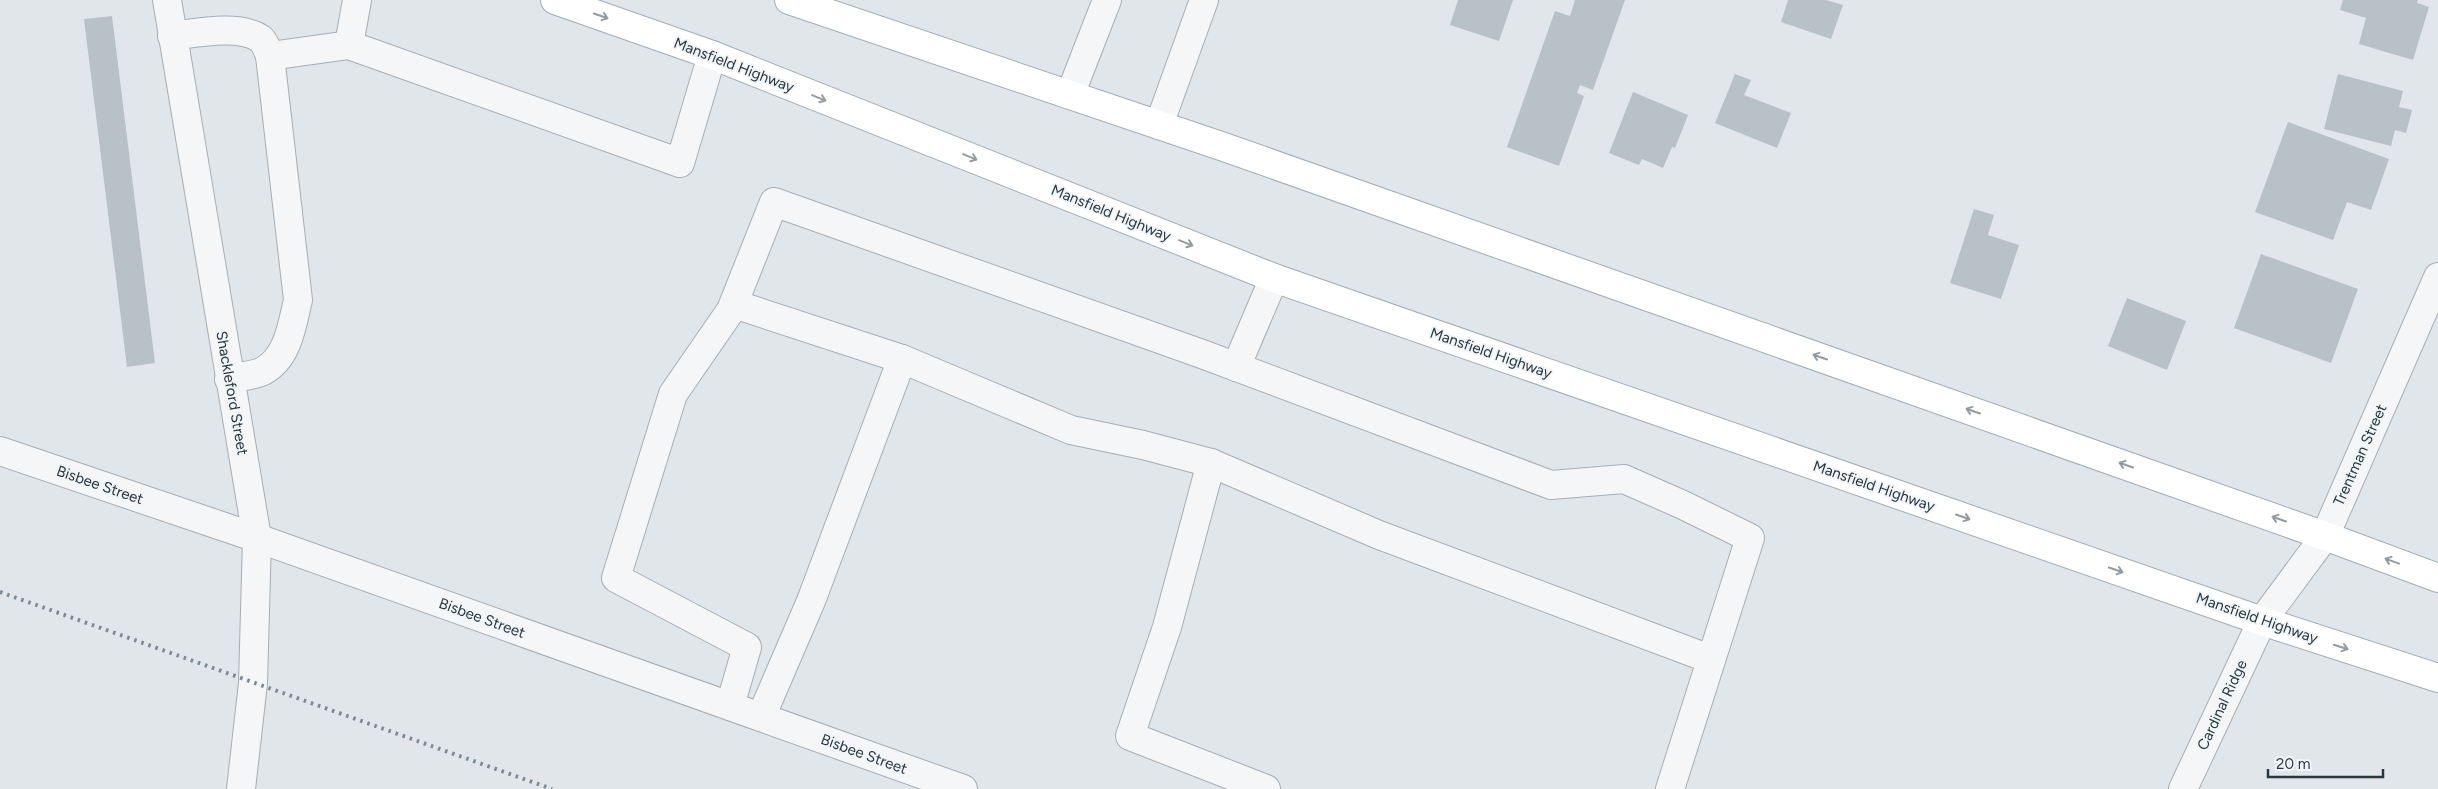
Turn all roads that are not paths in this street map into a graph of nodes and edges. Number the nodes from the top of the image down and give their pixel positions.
1 (167, 0) edge
2 (357, 0) edge
3 (555, 0) edge
4 (790, 0) edge
5 (1107, 0) edge
6 (1204, 0) edge
7 (172, 36) junction
8 (349, 45) junction
9 (270, 56) junction
10 (712, 56) junction
11 (1070, 95) junction
12 (1159, 125) junction
13 (2438, 277) edge
14 (1274, 278) junction
15 (734, 304) junction
16 (902, 359) junction
17 (1236, 367) junction
18 (229, 379) junction
19 (0, 451) edge
20 (1211, 463) junction
21 (2325, 536) junction
22 (257, 538) junction
23 (2438, 578) edge
24 (2262, 621) junction
25 (1710, 659) junction
26 (2438, 678) edge
27 (730, 706) junction
28 (761, 717) junction
29 (241, 789) edge
30 (963, 789) edge
31 (1266, 789) edge
32 (1670, 789) edge
33 (2183, 789) edge

1 - 7 street, Shackleford Street
2 - 8 street
3 -> 10 main road, Mansfield Highway
4 - 11 main road
5 - 11 street
6 - 12 street
7 - 9 street
7 - 18 street, Shackleford Street
8 - 9 street
8 - 10 street
9 - 18 street
10 -> 14 main road, Mansfield Highway
11 - 12 main road
21 -> 12 main road
13 - 21 street, Trentman Street
14 - 17 street
14 -> 24 main road, Mansfield Highway
15 - 16 street
15 - 17 street
15 - 27 street
16 - 20 street
16 - 28 street
17 - 25 street
18 - 22 street, Shackleford Street
19 - 22 street, Bisbee Street
20 - 25 street
20 - 31 street
23 -> 21 main road
21 - 24 street, Trentman Street
22 - 27 street, Bisbee Street
22 - 29 street, Shackleford Street
24 -> 26 main road, Mansfield Highway
24 - 33 street, Cardinal Ridge
25 - 32 street
27 - 28 street, Bisbee Street
28 - 30 street, Bisbee Street

